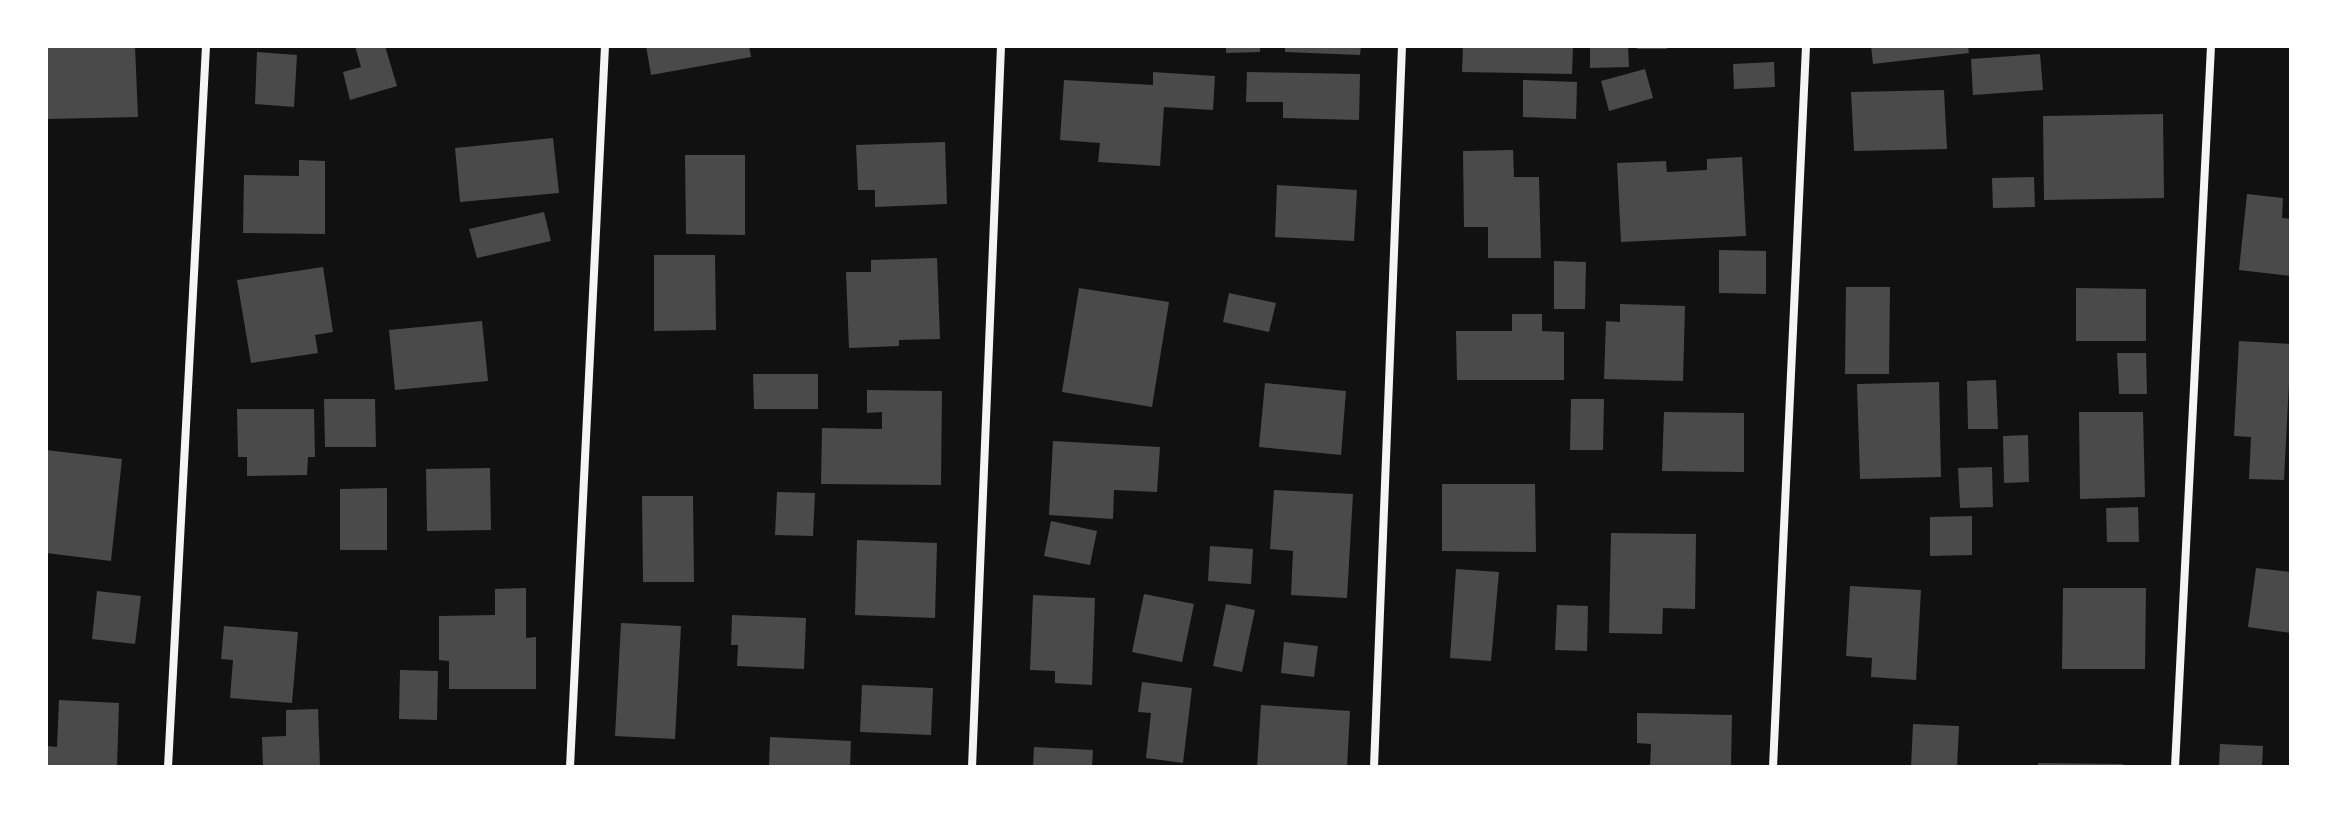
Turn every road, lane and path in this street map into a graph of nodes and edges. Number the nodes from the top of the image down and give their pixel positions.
1 (206, 46) edge
2 (605, 46) edge
3 (1001, 46) edge
4 (1402, 46) edge
5 (1806, 46) edge
6 (2211, 46) edge
7 (168, 767) edge
8 (570, 767) edge
9 (972, 767) edge
10 (1374, 767) edge
11 (1773, 767) edge
12 (2175, 767) edge

1 - 7 street
2 - 8 street
3 - 9 street
4 - 10 street
5 - 11 street
6 - 12 street

